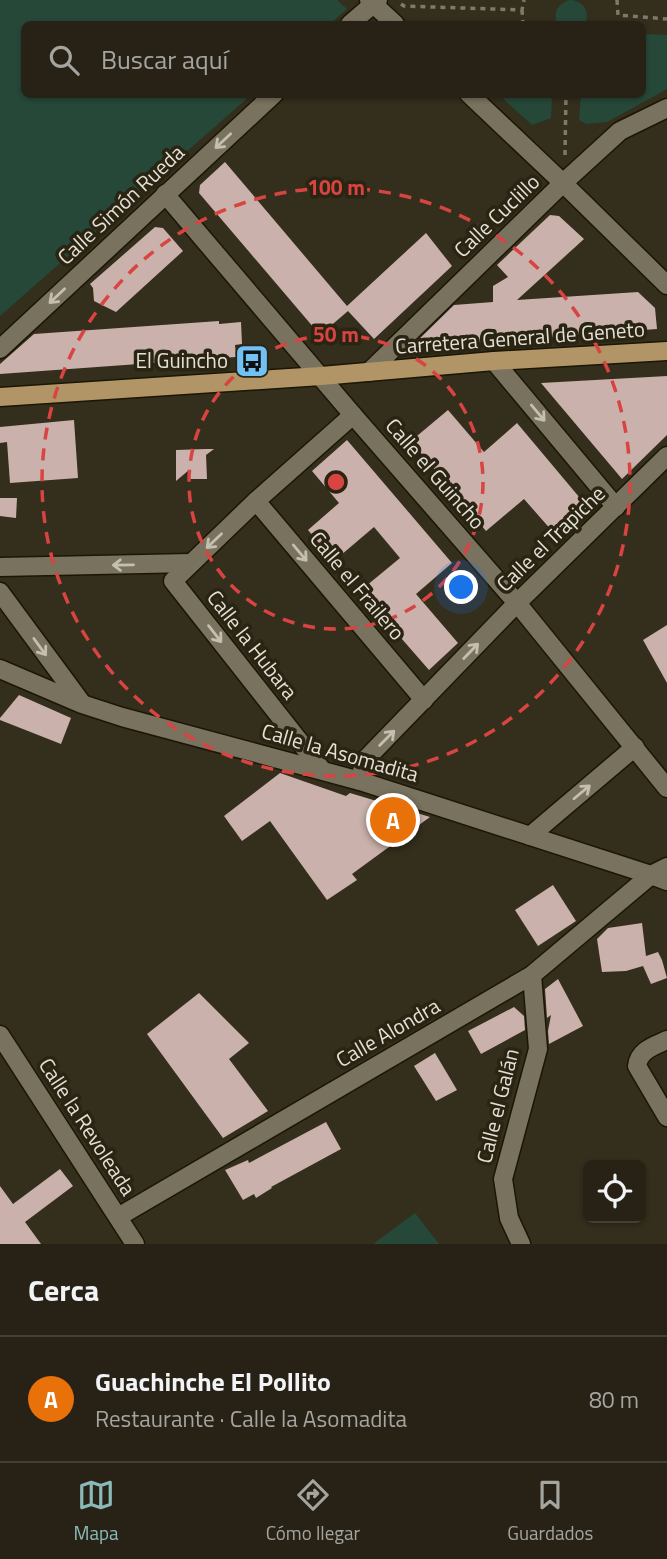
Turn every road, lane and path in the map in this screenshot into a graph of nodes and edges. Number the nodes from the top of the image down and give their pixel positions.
1 (393, 0) edge
2 (524, 0) edge
3 (617, 0) edge
4 (373, 1) edge
5 (522, 10) junction
6 (618, 15) junction
7 (667, 19) edge
8 (353, 21) edge
9 (392, 21) edge
10 (523, 21) edge
11 (617, 21) edge
12 (270, 98) edge
13 (473, 98) edge
14 (566, 98) edge
15 (667, 108) edge
16 (563, 183) junction
17 (165, 194) junction
18 (667, 285) edge
19 (0, 349) edge
20 (667, 352) edge
21 (494, 361) junction
22 (369, 372) junction
23 (321, 376) junction
24 (0, 397) edge
25 (353, 415) junction
26 (667, 456) edge
27 (256, 501) junction
28 (617, 507) junction
29 (191, 563) junction
30 (0, 568) edge
31 (0, 592) edge
32 (517, 603) junction
33 (0, 668) edge
34 (424, 700) junction
35 (82, 704) junction
36 (635, 747) junction
37 (322, 770) junction
38 (360, 781) junction
39 (667, 788) edge
40 (530, 836) junction
41 (662, 874) edge
42 (532, 975) junction
43 (0, 1035) edge
44 (667, 1040) edge
45 (667, 1117) edge
46 (118, 1217) junction
47 (135, 1244) edge
48 (521, 1244) edge

1 - 5 path
2 - 5 path
3 - 6 path
4 - 8 street
4 - 9 street
5 - 10 path
6 - 7 path
6 - 11 path
12 -> 17 street, Calle Simón Rueda
13 - 16 street
14 - 16 path
15 - 16 street, Calle Cuclillo
16 - 18 street
16 - 22 street, Calle Cuclillo
17 -> 19 street, Calle Simón Rueda
17 - 23 street, Calle el Guincho
20 - 21 main road, Carretera General de Geneto
21 - 22 main road, Carretera General de Geneto
21 -> 28 street
22 - 23 main road, Carretera General de Geneto
23 - 24 main road, Carretera General de Geneto
23 - 25 street, Calle el Guincho
25 - 27 street
25 - 32 street, Calle el Guincho
26 - 28 street, Calle el Trapiche
27 -> 29 street
27 -> 34 street, Calle el Frailero
28 - 32 street, Calle el Trapiche
29 -> 30 street
29 -> 37 street, Calle la Hubara
31 -> 35 street
34 -> 32 street, Calle el Trapiche
32 - 36 street, Calle el Guincho
33 - 35 street, Calle la Asomadita
38 -> 34 street, Calle el Trapiche
35 - 37 street, Calle la Asomadita
36 - 39 street, Calle el Guincho
40 -> 36 street
37 - 38 street, Calle la Asomadita
38 - 40 street, Calle la Asomadita
40 - 41 street, Calle la Asomadita
41 - 42 street, Calle Alondra
42 - 46 street, Calle Alondra
42 - 48 street, Calle el Galán
43 - 46 street, Calle la Revoleada
44 - 45 street
46 - 47 street, Calle la Revoleada

